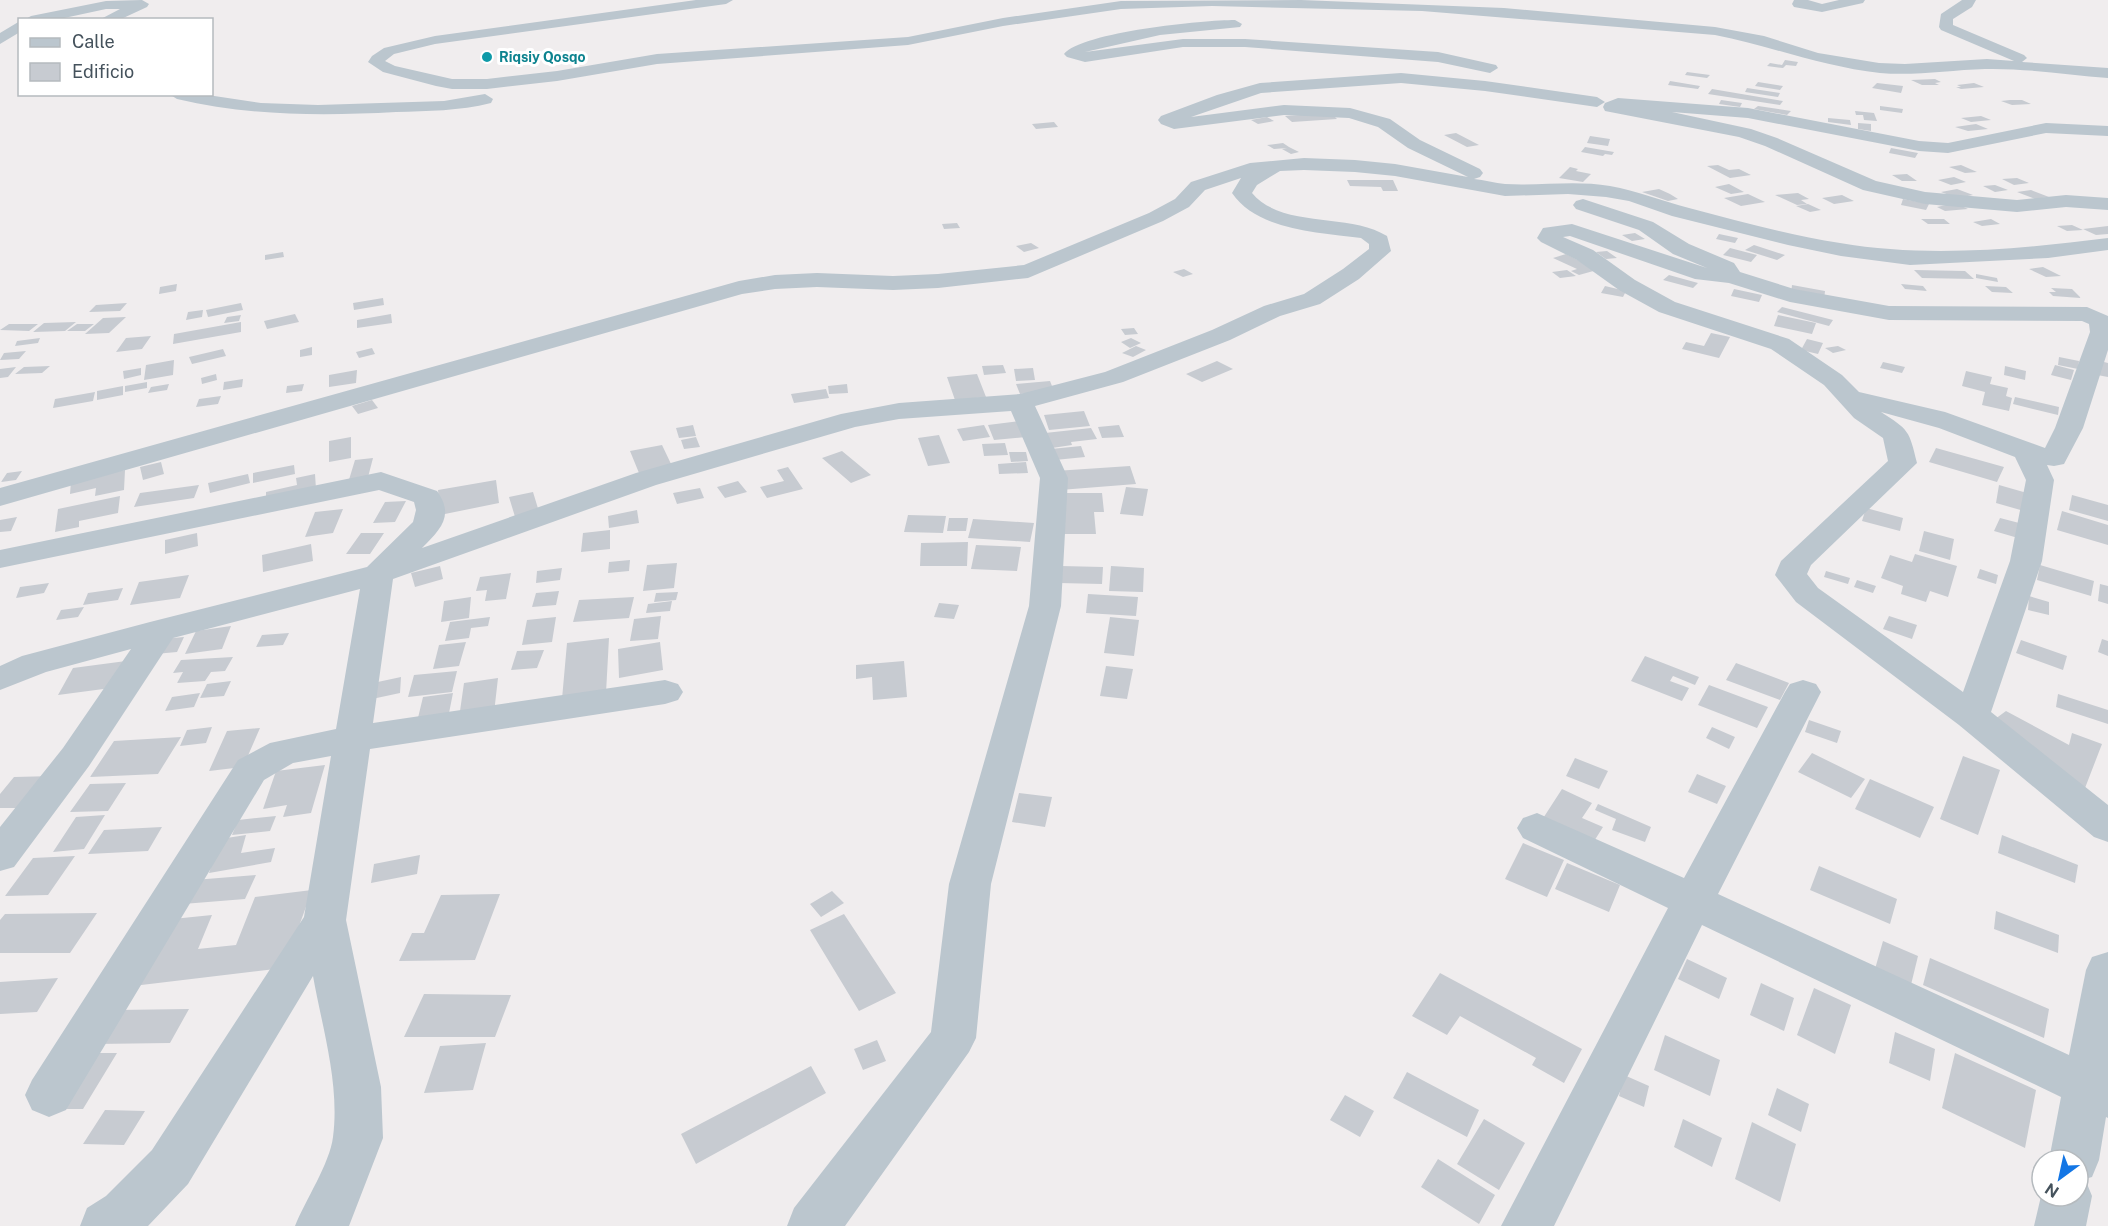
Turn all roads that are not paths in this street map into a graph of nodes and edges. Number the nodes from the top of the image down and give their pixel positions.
1 (102, 0) edge
2 (726, 0) edge
3 (1801, 0) edge
4 (1858, 0) edge
5 (1969, 0) edge
6 (124, 4) junction
7 (41, 18) edge
8 (110, 18) edge
9 (1387, 21) dead end
10 (1245, 24) dead end
11 (18, 26) edge
12 (1696, 28) junction
13 (0, 40) edge
14 (2052, 68) junction
15 (2108, 73) edge
16 (557, 76) junction
17 (2108, 80) edge
18 (184, 96) edge
19 (1604, 104) junction
20 (2108, 131) edge
21 (1276, 166) junction
22 (1513, 190) junction
23 (2108, 204) edge
24 (2108, 244) edge
25 (1731, 277) junction
26 (1850, 398) junction
27 (1020, 402) junction
28 (2027, 453) junction
29 (0, 497) edge
30 (0, 559) edge
31 (378, 574) junction
32 (162, 629) junction
33 (0, 680) edge
34 (1803, 692) dead end
35 (665, 693) dead end
36 (1972, 716) junction
37 (353, 739) junction
38 (2108, 827) edge
39 (1537, 828) dead end
40 (0, 856) edge
41 (1693, 901) junction
42 (325, 920) junction
43 (2108, 970) edge
44 (2098, 1092) edge
45 (49, 1095) dead end
46 (2078, 1148) edge
47 (2064, 1208) edge
48 (106, 1226) edge
49 (321, 1226) edge
50 (813, 1226) edge
51 (1527, 1226) edge
52 (2060, 1226) edge

1 - 6 street
2 - 16 street
3 - 4 street
5 - 14 street
6 - 7 street
6 - 8 street
9 - 12 street
10 - 19 street
11 - 13 street
12 - 14 street
12 - 16 street
14 - 15 street
14 - 17 street
16 - 18 street
19 - 20 street
19 - 22 street
19 - 23 street
21 - 22 street
21 - 27 street
21 - 29 street
22 - 24 street
22 - 25 street
25 - 26 street
25 - 28 street
26 - 28 street
26 - 36 street
27 - 31 street
27 - 50 street
28 - 36 street
30 - 31 street
31 - 32 street
31 - 37 street
32 - 33 street
32 - 40 street
34 - 41 street
35 - 37 street
36 - 38 street
37 - 42 street
37 - 45 street
39 - 41 street
41 - 44 street
41 - 51 street
42 - 48 street
42 - 49 street
43 - 44 street
44 - 46 street
47 - 52 street

